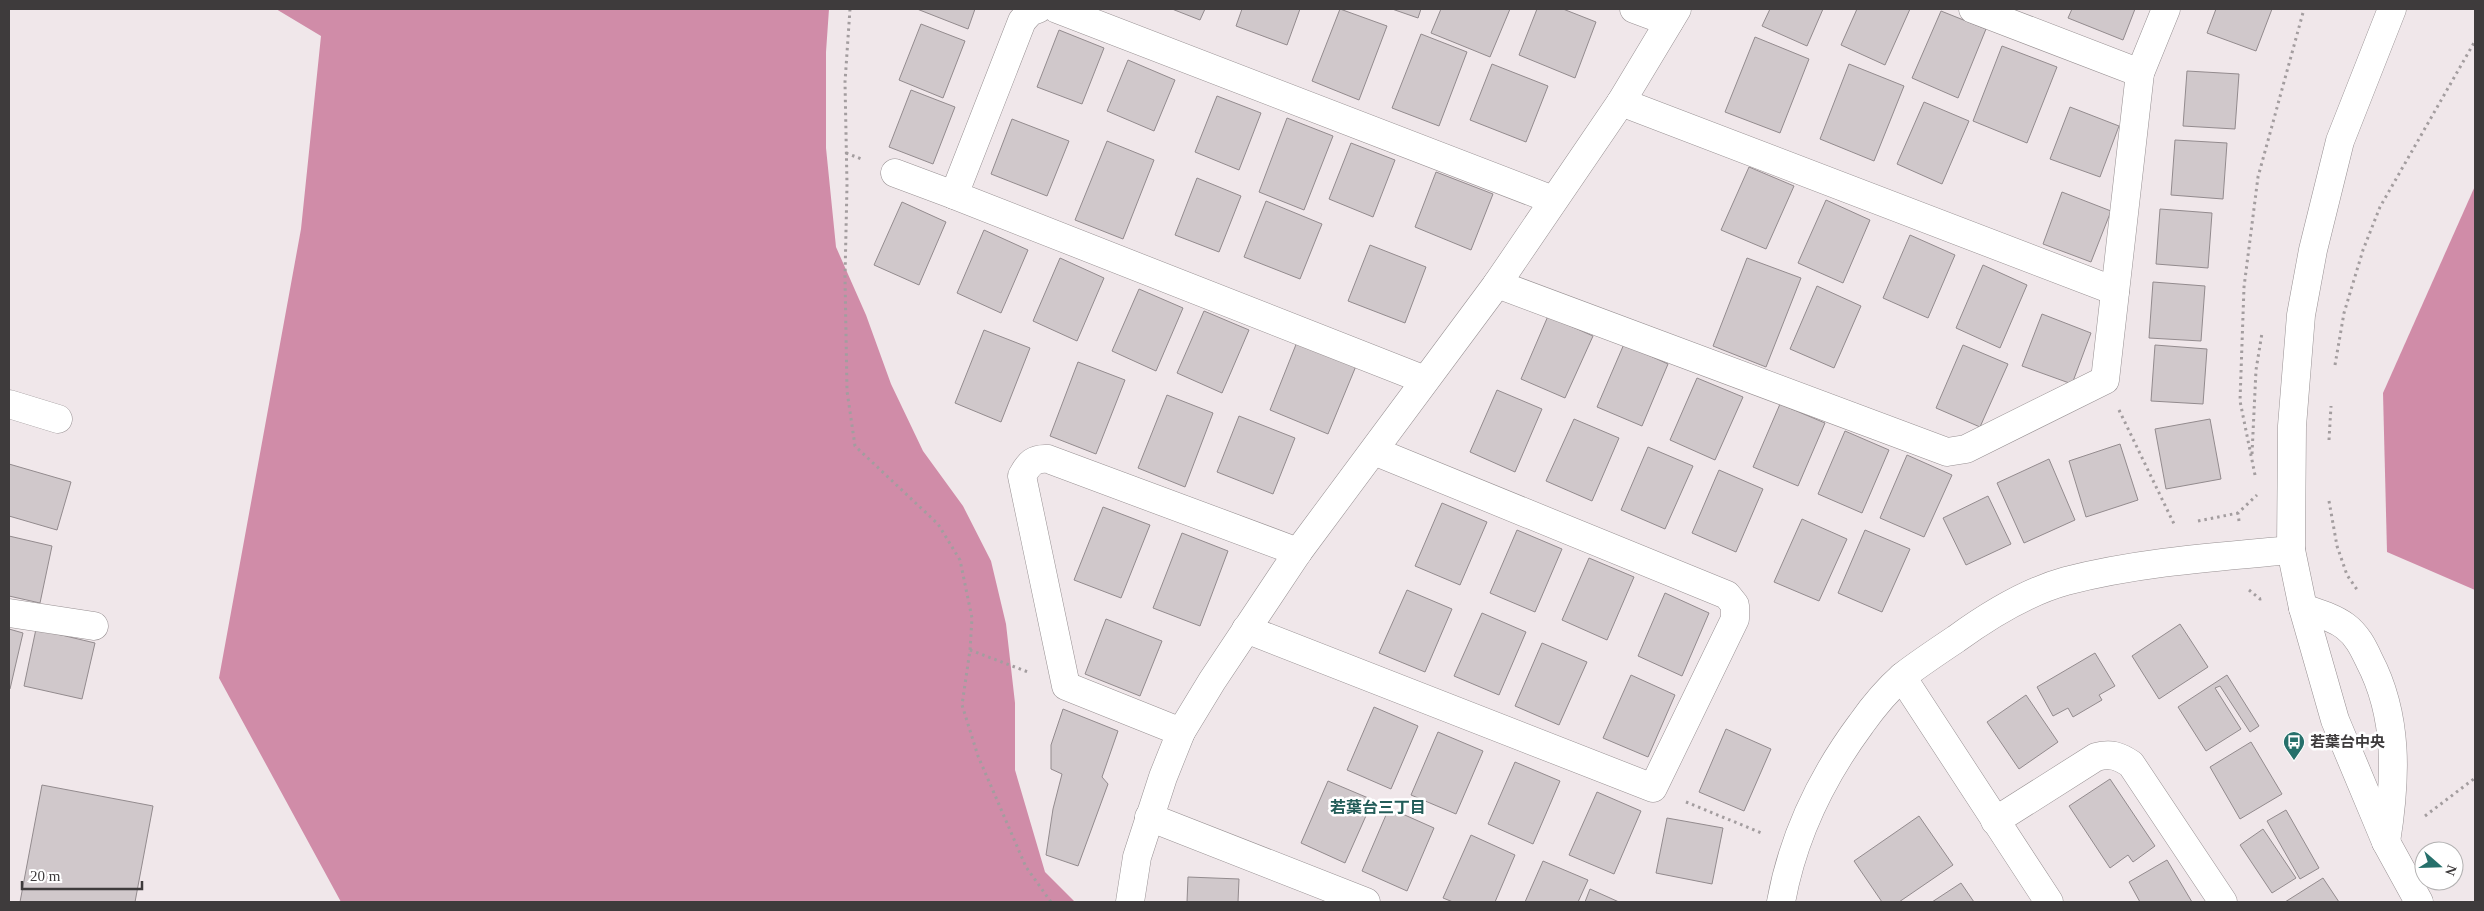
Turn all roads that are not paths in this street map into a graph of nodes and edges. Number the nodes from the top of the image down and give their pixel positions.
1 (1038, 9) edge
2 (1057, 9) edge
3 (1634, 9) edge
4 (1973, 9) edge
5 (2166, 9) edge
6 (2392, 9) edge
7 (1673, 16) edge
8 (2140, 73) junction
9 (1621, 102) junction
10 (895, 172) dead end
11 (954, 195) junction
12 (1553, 200) junction
13 (1497, 284) junction
14 (2115, 292) junction
15 (1425, 380) junction
16 (9, 404) edge
17 (58, 419) dead end
18 (1374, 451) junction
19 (2291, 550) junction
20 (1298, 552) junction
21 (2303, 608) junction
22 (9, 613) edge
23 (94, 626) dead end
24 (1246, 629) junction
25 (1902, 677) junction
26 (1182, 732) junction
27 (1149, 817) junction
28 (1995, 821) junction
29 (2386, 842) junction
30 (1130, 902) edge
31 (1366, 902) edge
32 (1781, 902) edge
33 (2050, 902) edge
34 (2223, 902) edge
35 (2419, 902) edge

1 - 11 street
2 - 12 street
3 - 7 street
4 - 8 street
5 - 8 street
6 - 19 street
7 - 9 street
8 - 14 street
9 - 12 street
9 - 14 street
10 - 11 street
11 - 15 street
12 - 13 street
13 - 14 street
13 - 15 street
15 - 18 street
16 - 17 street
18 - 20 street
18 - 24 street
19 - 21 street
19 - 25 street
20 - 24 street
20 - 26 street
21 - 29 street
21 - 29 street
22 - 23 street
24 - 26 street
25 - 28 street
25 - 32 street
26 - 27 street
27 - 30 street
27 - 31 street
28 - 33 street
28 - 34 street
29 - 35 street

